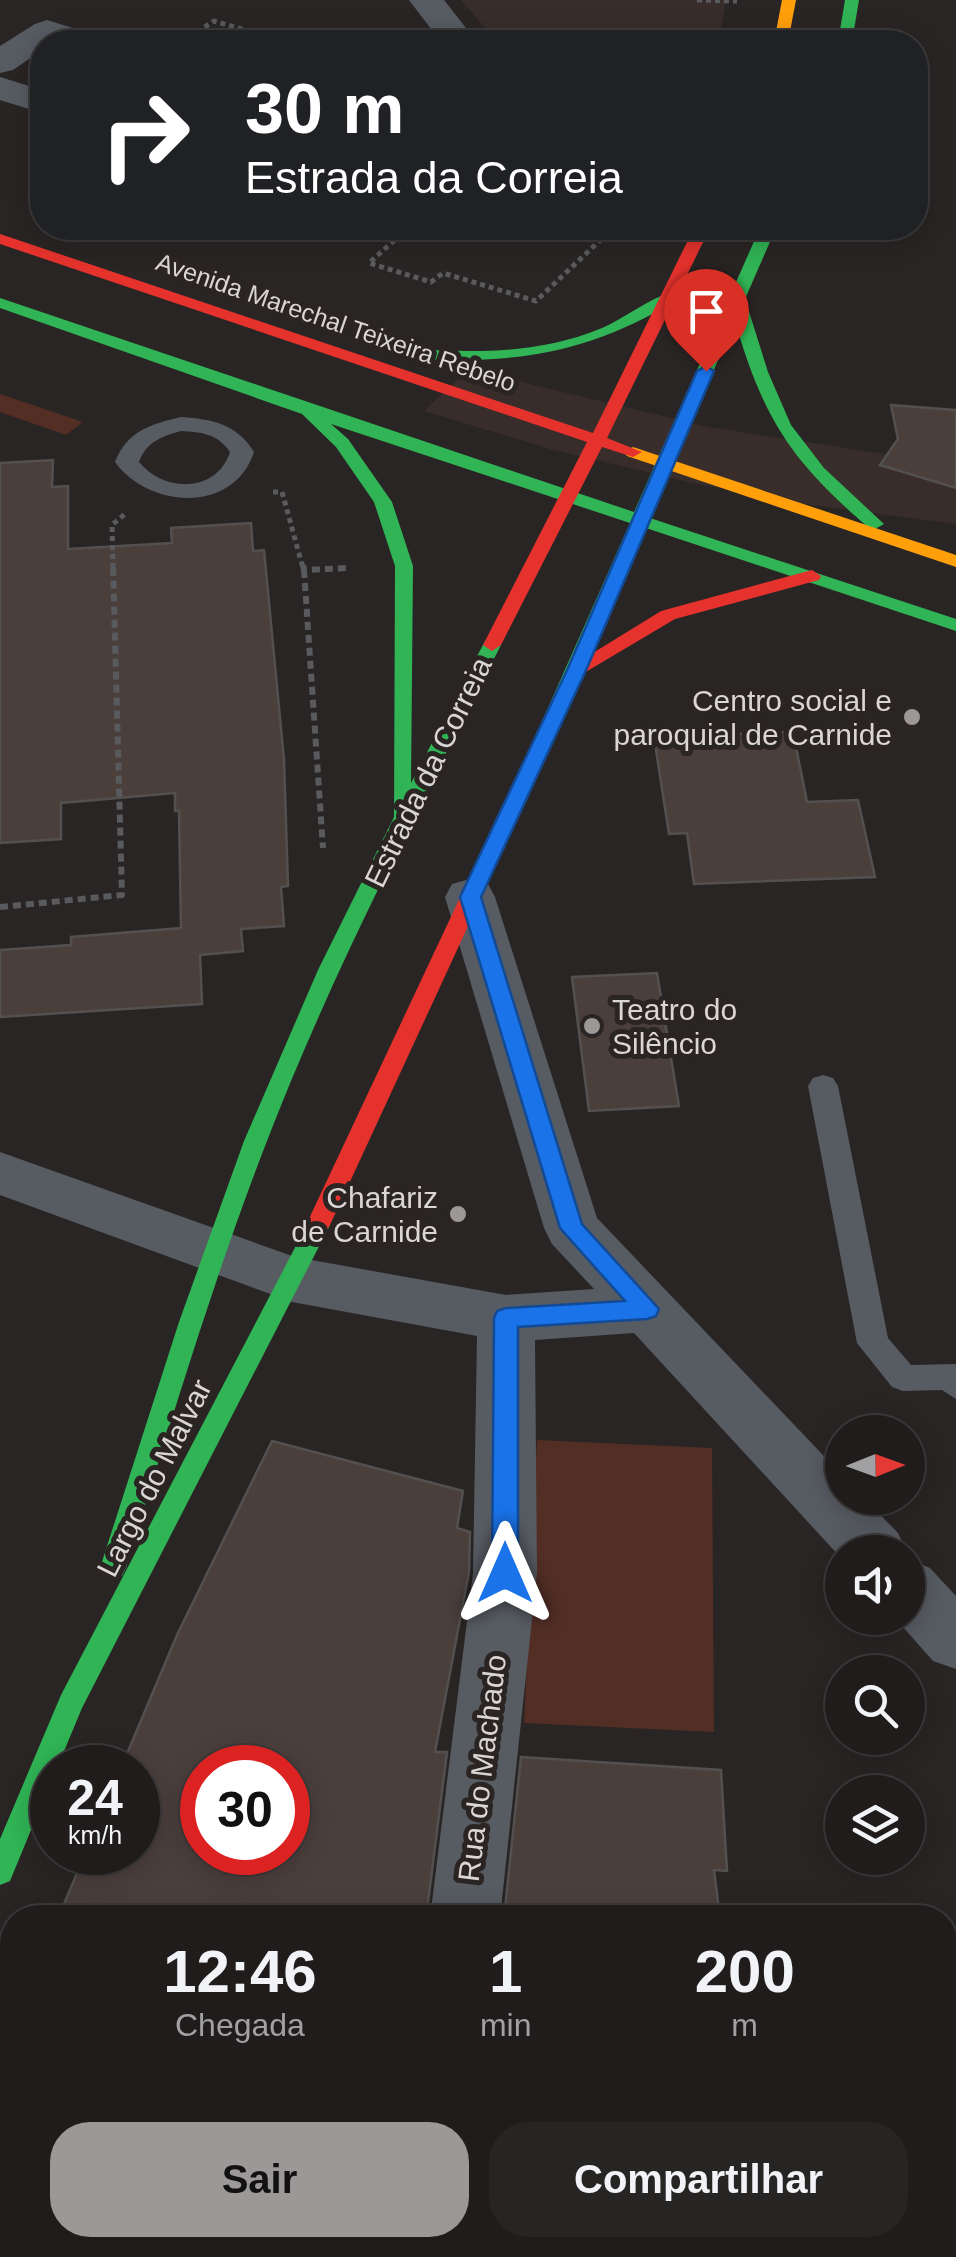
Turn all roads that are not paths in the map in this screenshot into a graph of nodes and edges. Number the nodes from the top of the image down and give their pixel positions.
1 (426, 0) edge
2 (789, 0) edge
3 (852, 0) edge
4 (450, 30) edge
5 (783, 30) edge
6 (847, 30) edge
7 (30, 42) edge
8 (0, 62) edge
9 (0, 88) edge
10 (30, 98) edge
11 (0, 239) edge
12 (697, 240) edge
13 (763, 240) edge
14 (671, 297) junction
15 (737, 299) junction
16 (0, 303) edge
17 (315, 344) junction
18 (304, 409) junction
19 (598, 438) junction
20 (666, 461) junction
21 (157, 488) joint
22 (566, 494) junction
23 (640, 519) junction
24 (897, 542) junction
25 (956, 561) edge
26 (812, 576) junction
27 (956, 625) edge
28 (577, 668) junction
29 (400, 825) junction
30 (470, 897) junction
31 (823, 1086) dead end
32 (0, 1173) edge
33 (214, 1252) junction
34 (292, 1279) junction
35 (647, 1309) junction
36 (506, 1318) junction
37 (955, 1380) edge
38 (860, 1535) edge
39 (925, 1606) edge
40 (956, 1642) edge
41 (70, 1704) junction
42 (0, 1872) edge
43 (467, 1905) edge

1 - 4 street
2 - 5 main road
3 - 6 main road
7 - 8 street
9 - 10 street
11 - 17 main road, Avenida Marechal Teixeira Rebelo
12 - 14 main road, Estrada da Correia
13 - 15 main road
14 - 17 main road
14 - 19 main road, Estrada da Correia
15 - 20 main road
15 - 24 main road
16 - 18 main road
17 - 19 main road, Avenida Marechal Teixeira Rebelo
18 - 22 main road
18 - 29 main road
19 - 20 main road, Avenida Marechal Teixeira Rebelo
19 - 22 main road, Estrada da Correia
20 - 23 main road
20 - 24 main road, Avenida Marechal Teixeira Rebelo
21 - 21 lane
22 - 23 main road
22 - 29 main road, Estrada da Correia
23 - 26 main road
23 - 28 main road
24 - 25 main road, Avenida Marechal Teixeira Rebelo
26 - 27 main road
26 - 28 main road
28 - 30 main road
29 - 33 main road, Estrada da Correia
30 - 34 main road
30 - 35 street
31 - 37 lane
32 - 33 street
33 - 34 street
33 - 41 main road, Largo do Malvar
34 - 36 street
34 - 41 main road, Largo do Malvar
35 - 36 street
35 - 38 street
36 - 43 street, Rua do Machado
39 - 40 street
41 - 42 main road, Largo do Malvar

